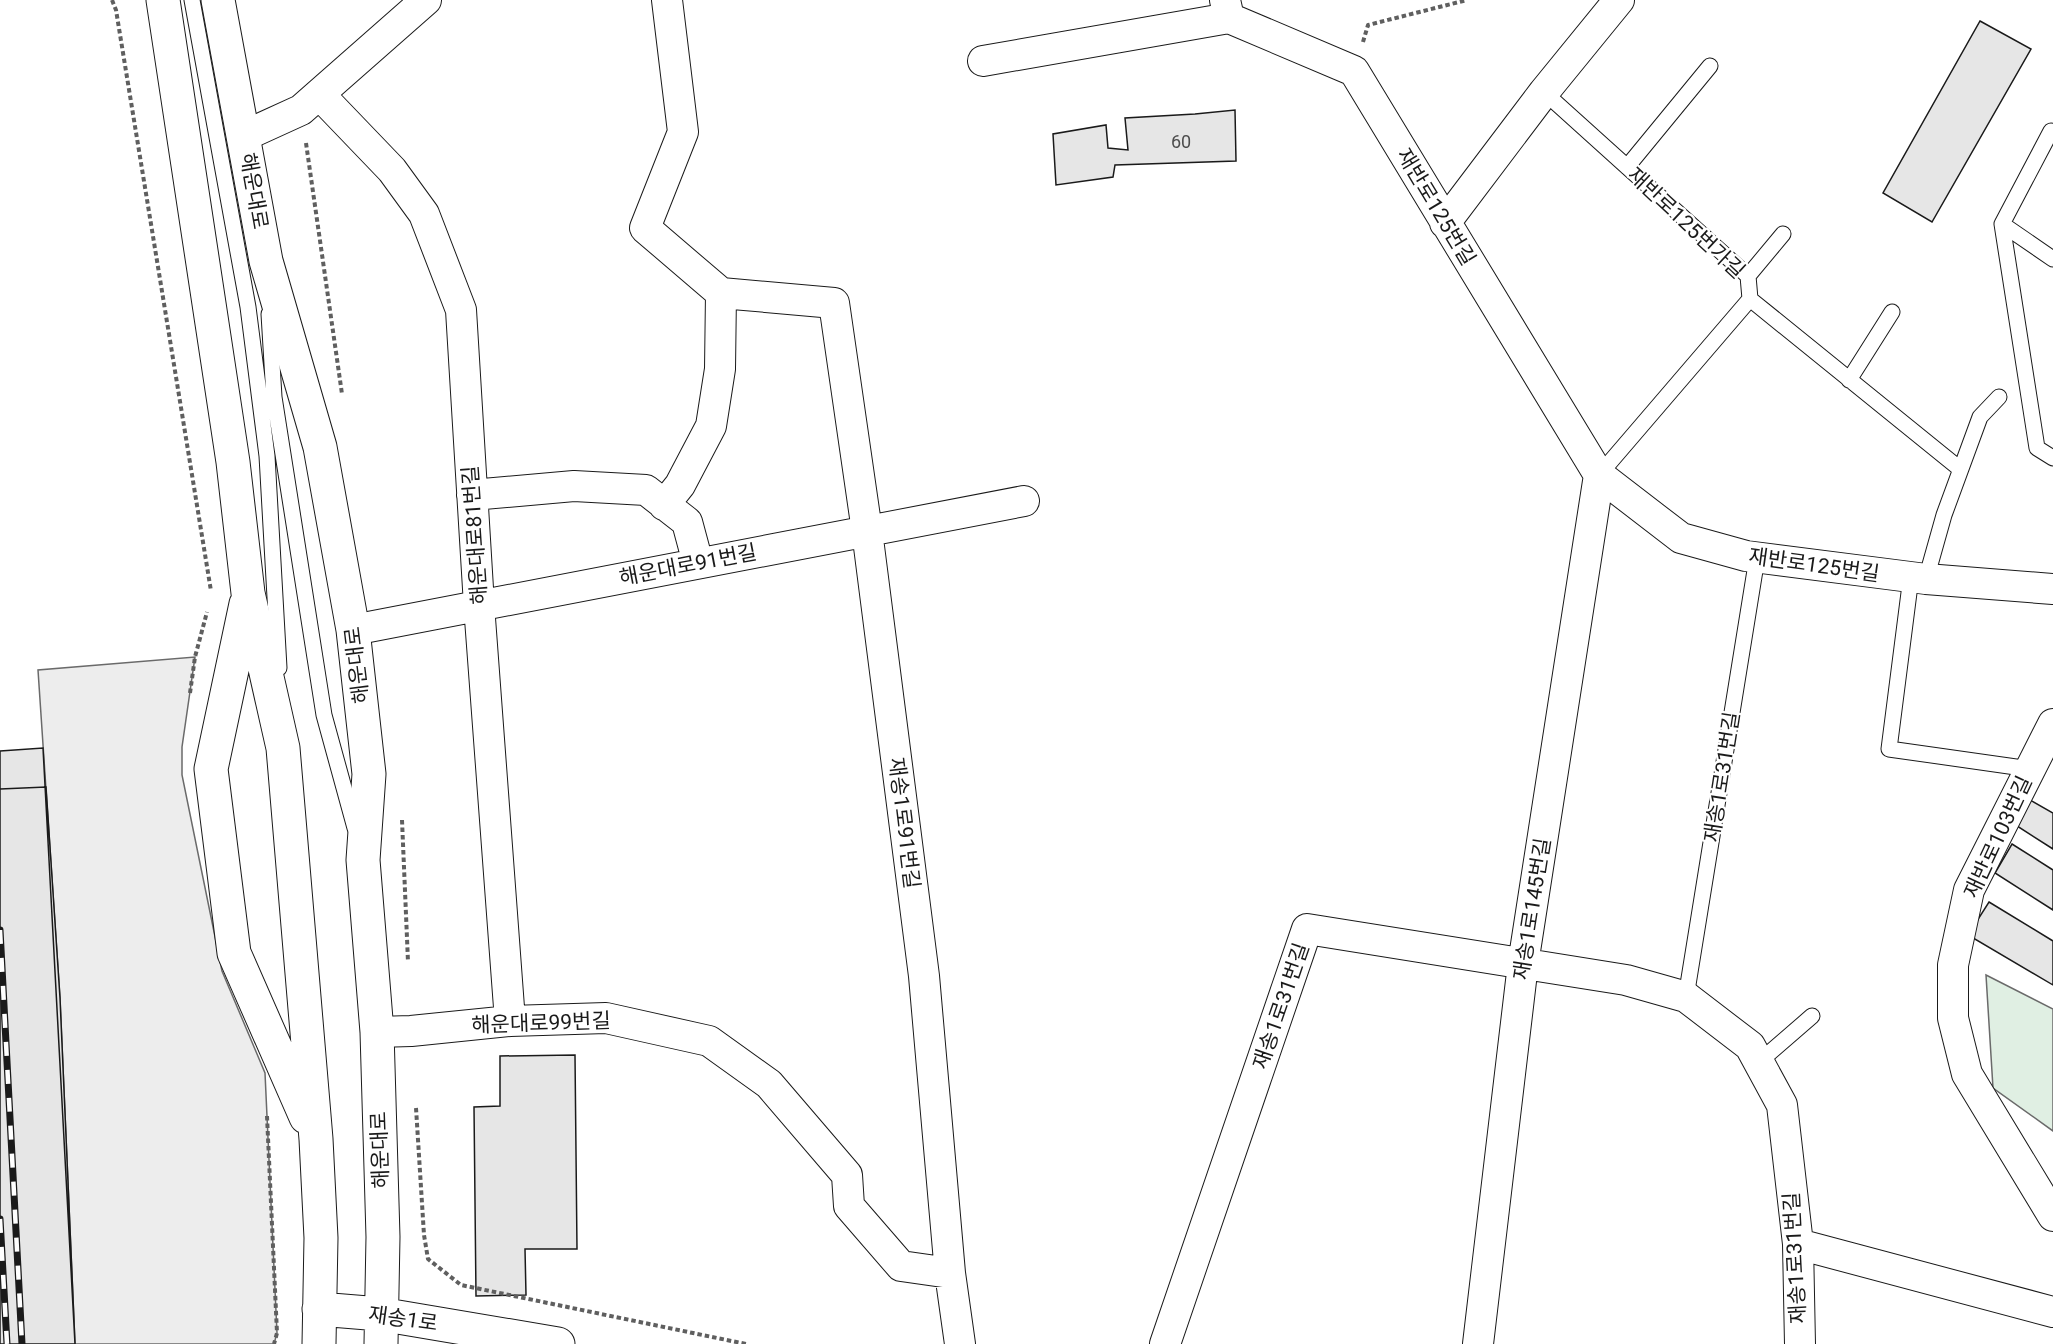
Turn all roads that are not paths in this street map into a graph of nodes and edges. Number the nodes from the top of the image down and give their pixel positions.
1 (163, 0) edge
2 (192, 0) edge
3 (218, 0) edge
4 (426, 0) edge
5 (667, 0) edge
6 (1619, 0) edge
7 (1227, 9) edge
8 (983, 62) dead end
9 (1710, 66) dead end
10 (1544, 92) junction
11 (320, 95) junction
12 (2053, 132) edge
13 (244, 136) junction
14 (1627, 167) junction
15 (1446, 223) junction
16 (2002, 224) junction
17 (1783, 234) dead end
18 (2053, 259) edge
19 (266, 261) junction
20 (1748, 276) junction
21 (721, 293) junction
22 (1750, 299) junction
23 (1892, 312) dead end
24 (1849, 380) junction
25 (1999, 397) dead end
26 (2053, 458) edge
27 (1960, 469) junction
28 (1599, 475) junction
29 (472, 495) junction
30 (1024, 501) dead end
31 (664, 504) junction
32 (867, 531) junction
33 (1757, 558) junction
34 (698, 563) junction
35 (1918, 578) junction
36 (2053, 590) edge
37 (249, 593) junction
38 (479, 605) junction
39 (353, 630) junction
40 (2053, 724) edge
41 (283, 747) junction
42 (2030, 769) junction
43 (363, 860) junction
44 (1522, 964) junction
45 (1686, 997) junction
46 (1812, 1016) dead end
47 (510, 1021) junction
48 (377, 1032) junction
49 (1759, 1062) junction
50 (316, 1139) junction
51 (2053, 1216) edge
52 (1798, 1245) junction
53 (950, 1273) junction
54 (320, 1309) junction
55 (2053, 1312) edge
56 (380, 1329) edge
57 (319, 1344) edge
58 (558, 1344) edge
59 (960, 1344) edge
60 (1166, 1344) edge
61 (1478, 1344) edge
62 (1800, 1344) edge

1 - 37 main road
2 - 41 lane
3 - 13 main road, 해운대로
4 - 11 street
5 - 21 street
6 - 10 street
7 - 8 street
7 - 15 street, 재반로125번길
9 - 14 lane
10 - 14 lane, 재반로125번가길
10 - 15 street
11 - 13 street
11 - 29 street, 해운대로81번길
12 - 16 lane
13 - 19 main road, 해운대로
14 - 20 lane, 재반로125번가길
15 - 28 street, 재반로125번길
16 - 18 lane
16 - 26 lane
17 - 20 lane
19 - 39 main road, 해운대로
19 - 43 lane
20 - 22 lane, 재반로125번가길
21 - 31 street
21 - 32 street, 재송1로91번길
22 - 24 lane, 재반로125번가길
22 - 28 lane
23 - 24 lane
24 - 27 lane, 재반로125번가길
25 - 27 lane
27 - 35 lane
28 - 33 street, 재반로125번길
28 - 44 street, 재송1로145번길
29 - 31 street
29 - 38 street, 해운대로81번길
30 - 32 street, 해운대로91번길
31 - 34 street
32 - 34 street, 해운대로91번길
32 - 53 street, 재송1로91번길
33 - 35 street, 재반로125번길
33 - 45 lane, 재송1로31번길
34 - 38 street, 해운대로91번길
35 - 36 street, 재반로125번길
35 - 42 lane
37 - 41 main road
37 - 50 main road
38 - 39 street, 해운대로91번길
38 - 47 street, 해운대로81번길
39 - 43 main road, 해운대로
40 - 42 street, 재반로103번길
41 - 50 main road
42 - 51 street, 재반로103번길
43 - 48 main road, 해운대로
44 - 45 street, 재송1로31번길
44 - 60 street, 재송1로31번길
44 - 61 street, 재송1로145번길
45 - 49 street, 재송1로31번길
46 - 49 lane
47 - 48 street, 해운대로99번길
47 - 53 street, 해운대로99번길
48 - 56 main road, 해운대로
49 - 52 street, 재송1로31번길
50 - 54 main road
52 - 55 street
52 - 62 street, 재송1로31번길
53 - 59 street, 재송1로91번길
54 - 56 main road, 재송1로
54 - 57 main road
56 - 58 main road, 재송1로

